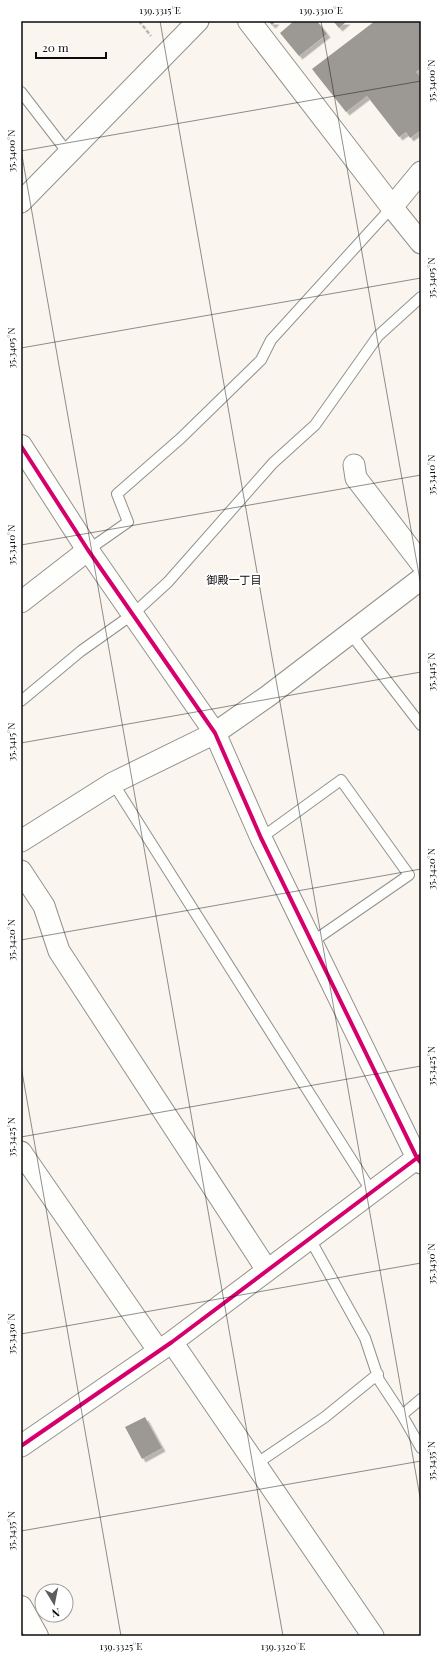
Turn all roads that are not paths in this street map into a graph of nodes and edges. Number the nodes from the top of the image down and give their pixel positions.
1 (198, 21) edge
2 (249, 21) edge
3 (21, 92) edge
4 (68, 153) junction
5 (421, 172) edge
6 (21, 202) edge
7 (392, 207) junction
8 (421, 243) edge
9 (421, 297) edge
10 (21, 446) edge
11 (354, 465) dead end
12 (88, 550) junction
13 (421, 563) edge
14 (421, 579) edge
15 (21, 602) edge
16 (133, 614) junction
17 (350, 633) junction
18 (21, 701) edge
19 (421, 725) edge
20 (216, 733) junction
21 (113, 783) junction
22 (261, 838) junction
23 (21, 841) edge
24 (21, 871) edge
25 (312, 942) junction
26 (21, 1152) edge
27 (420, 1159) edge
28 (372, 1192) junction
29 (310, 1238) junction
30 (267, 1270) junction
31 (165, 1346) junction
32 (378, 1374) junction
33 (421, 1399) edge
34 (402, 1415) junction
35 (21, 1446) edge
36 (421, 1448) edge
37 (256, 1464) junction
38 (22, 1613) edge
39 (36, 1636) edge
40 (373, 1636) edge

1 - 4 street
2 - 7 street
3 - 4 lane
4 - 6 street
5 - 7 street
7 - 8 street
7 - 12 lane
9 - 16 lane
10 - 12 street
11 - 13 street
12 - 15 street
12 - 16 street
14 - 17 street
16 - 18 lane
16 - 20 street
17 - 19 lane
17 - 20 street
20 - 21 street
20 - 22 street
21 - 23 street
21 - 28 lane
22 - 25 street
22 - 25 lane
24 - 30 street
25 - 27 street
26 - 31 street
27 - 28 street
28 - 29 street
29 - 30 street
29 - 32 lane
30 - 31 street
31 - 35 street
31 - 37 street
32 - 34 lane
32 - 37 lane
33 - 34 lane
34 - 36 lane
37 - 40 street
38 - 39 street

